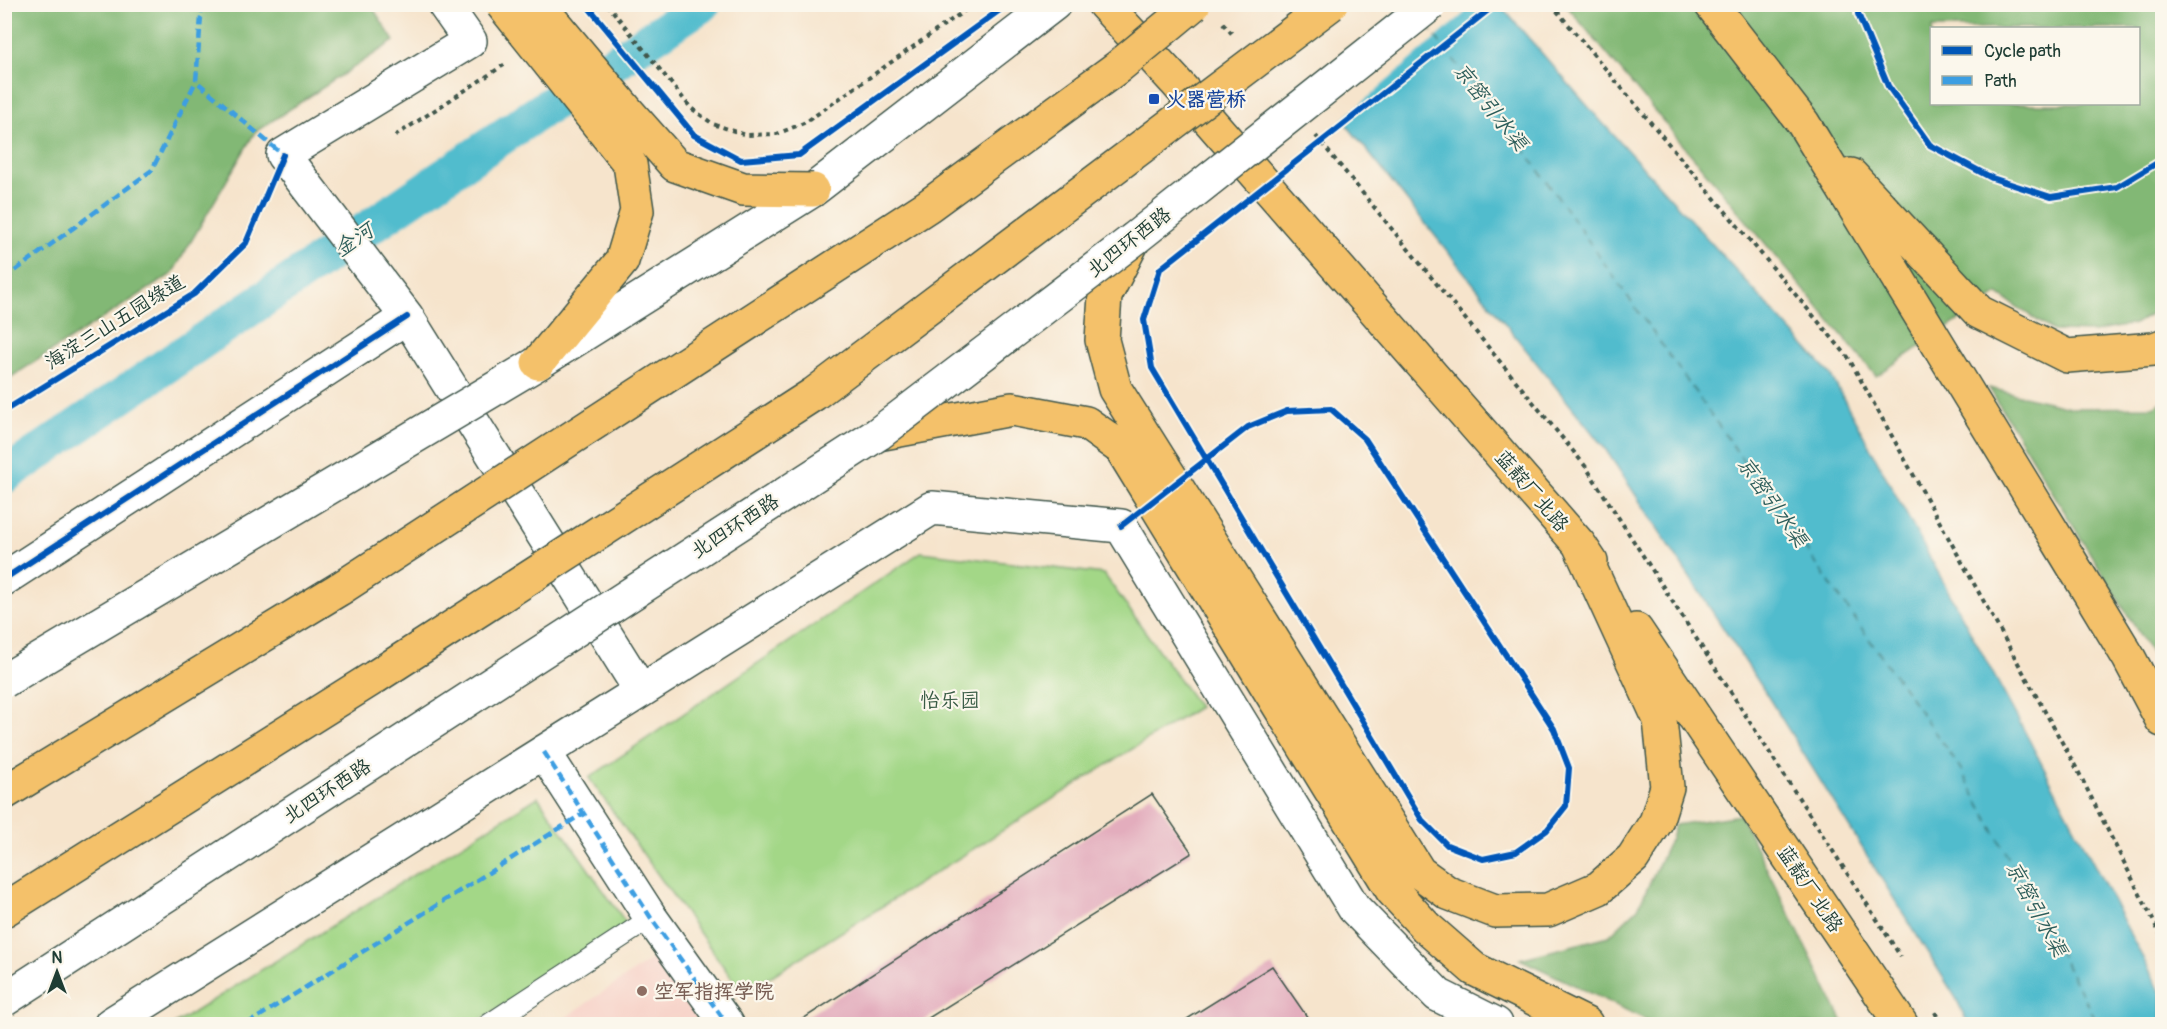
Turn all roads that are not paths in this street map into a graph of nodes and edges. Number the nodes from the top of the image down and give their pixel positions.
1 (444, 4) edge
2 (502, 4) edge
3 (538, 4) edge
4 (1054, 4) edge
5 (1104, 4) edge
6 (1194, 4) edge
7 (1331, 4) edge
8 (1431, 4) edge
9 (1711, 4) edge
10 (1803, 123) junction
11 (813, 190) junction
12 (1134, 239) junction
13 (407, 317) junction
14 (2163, 345) edge
15 (538, 363) junction
16 (878, 434) junction
17 (1579, 544) junction
18 (4, 579) edge
19 (4, 681) edge
20 (641, 692) junction
21 (2163, 720) edge
22 (544, 752) junction
23 (4, 793) edge
24 (4, 910) edge
25 (651, 918) junction
26 (4, 1000) edge
27 (111, 1024) edge
28 (489, 1024) edge
29 (728, 1024) edge
30 (1497, 1024) edge
31 (1586, 1024) edge
32 (1900, 1024) edge

1 - 13 street
2 - 15 highway, bridge
3 - 11 highway, bridge
4 - 11 street
5 - 17 highway, 蓝靛厂北路
6 - 23 highway, bridge
7 - 24 highway, bridge
8 - 12 street, 北四环西路, bridge
9 - 10 highway
10 - 14 highway
10 - 21 highway
11 - 15 street, bridge
12 - 16 street, 北四环西路, bridge
12 - 17 highway
13 - 18 street
13 - 20 street
15 - 19 street, bridge
16 - 26 street, 北四环西路, bridge
16 - 31 highway
17 - 32 highway, 蓝靛厂北路
20 - 22 street
20 - 30 street
22 - 25 street
22 - 27 street
25 - 28 lane
25 - 29 street

